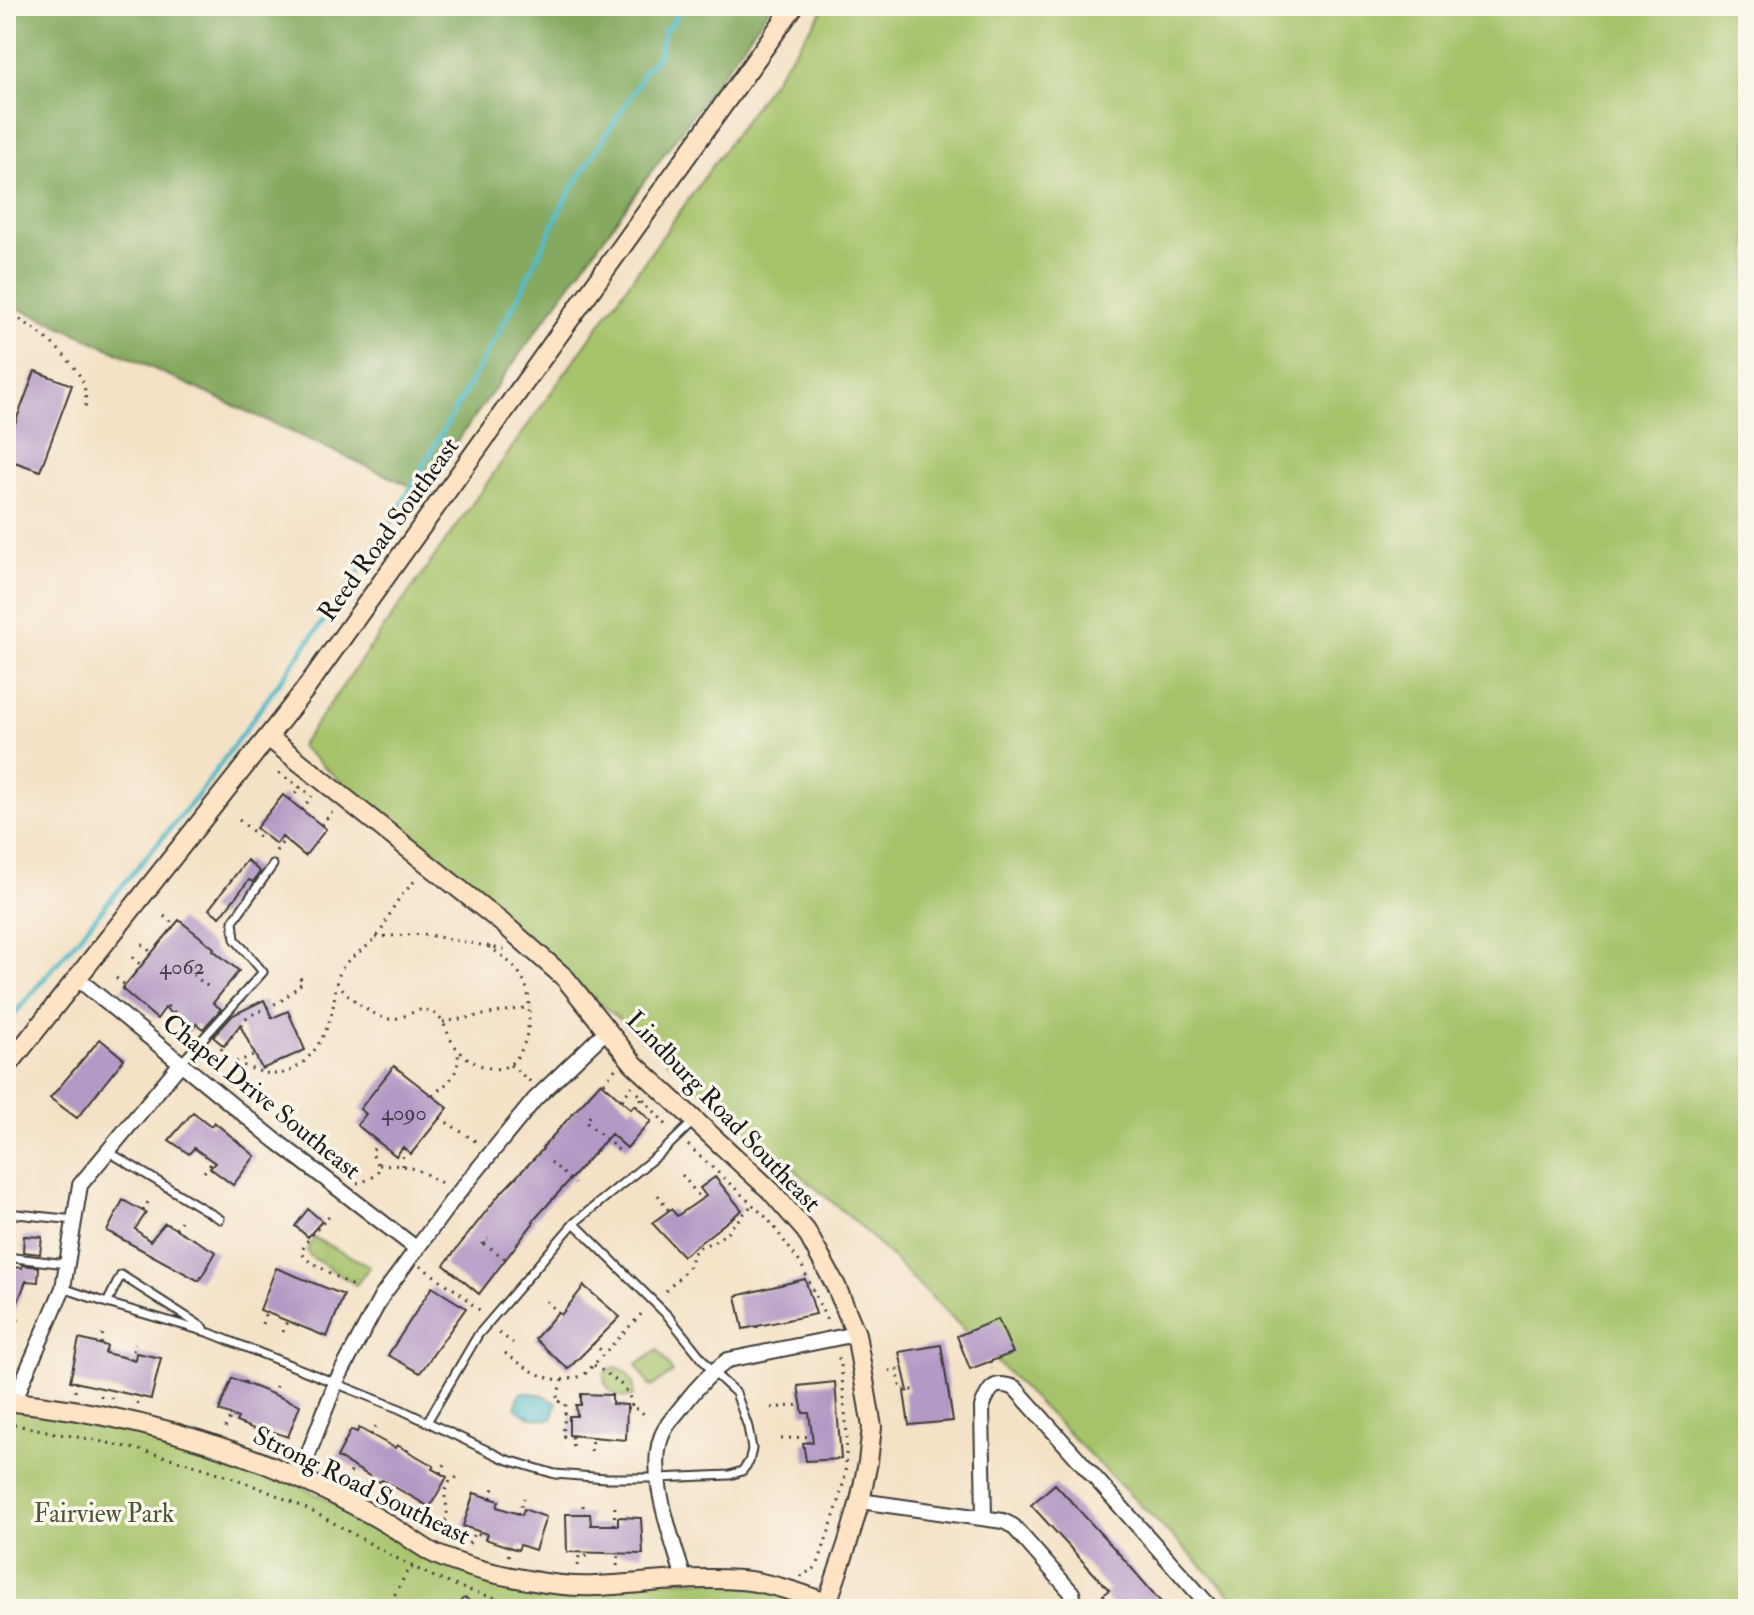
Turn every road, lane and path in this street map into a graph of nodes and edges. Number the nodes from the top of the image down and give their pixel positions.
1 (794, 6) edge
2 (6, 312) edge
3 (85, 411) dead end
4 (268, 737) junction
5 (301, 787) dead end
6 (312, 796) dead end
7 (290, 800) dead end
8 (302, 810) dead end
9 (332, 812) dead end
10 (239, 820) dead end
11 (321, 825) dead end
12 (262, 839) dead end
13 (285, 839) dead end
14 (276, 851) dead end
15 (273, 865) dead end
16 (416, 879) dead end
17 (164, 916) dead end
18 (175, 925) dead end
19 (376, 937) junction
20 (142, 944) dead end
21 (489, 947) junction
22 (517, 952) dead end
23 (152, 953) dead end
24 (132, 957) dead end
25 (141, 965) dead end
26 (193, 975) dead end
27 (298, 975) dead end
28 (116, 978) dead end
29 (78, 979) junction
30 (337, 982) junction
31 (125, 985) dead end
32 (210, 988) dead end
33 (167, 1006) dead end
34 (530, 1007) junction
35 (184, 1020) dead end
36 (443, 1022) junction
37 (607, 1030) junction
38 (221, 1050) dead end
39 (458, 1050) junction
40 (255, 1055) dead end
41 (181, 1063) junction
42 (510, 1065) junction
43 (6, 1068) edge
44 (604, 1083) dead end
45 (632, 1086) junction
46 (543, 1092) junction
47 (432, 1095) dead end
48 (642, 1098) junction
49 (622, 1100) dead end
50 (636, 1107) dead end
51 (590, 1116) dead end
52 (440, 1118) dead end
53 (694, 1121) junction
54 (678, 1136) junction
55 (403, 1147) dead end
56 (374, 1148) dead end
57 (108, 1152) junction
58 (492, 1152) junction
59 (622, 1153) dead end
60 (213, 1161) dead end
61 (551, 1162) dead end
62 (379, 1165) junction
63 (402, 1166) junction
64 (204, 1172) dead end
65 (682, 1175) dead end
66 (333, 1183) junction
67 (575, 1184) dead end
68 (458, 1194) junction
69 (658, 1195) dead end
70 (701, 1199) dead end
71 (148, 1202) dead end
72 (753, 1204) junction
73 (143, 1211) dead end
74 (669, 1211) dead end
75 (7, 1213) edge
76 (329, 1216) dead end
77 (220, 1219) dead end
78 (75, 1220) junction
79 (181, 1221) dead end
80 (574, 1223) junction
81 (176, 1229) dead end
82 (485, 1242) dead end
83 (417, 1249) junction
84 (6, 1257) edge
85 (508, 1261) dead end
86 (67, 1264) junction
87 (417, 1264) dead end
88 (63, 1288) junction
89 (356, 1288) dead end
90 (666, 1291) dead end
91 (546, 1301) dead end
92 (107, 1303) junction
93 (649, 1306) dead end
94 (266, 1312) dead end
95 (558, 1312) dead end
96 (489, 1315) dead end
97 (12, 1317) dead end
98 (787, 1319) dead end
99 (20, 1320) dead end
100 (287, 1321) dead end
101 (262, 1324) dead end
102 (453, 1324) dead end
103 (789, 1325) dead end
104 (458, 1328) dead end
105 (103, 1332) dead end
106 (283, 1332) dead end
107 (210, 1333) junction
108 (499, 1333) dead end
109 (856, 1334) junction
110 (833, 1339) junction
111 (135, 1343) dead end
112 (513, 1343) dead end
113 (593, 1343) dead end
114 (101, 1344) dead end
115 (505, 1353) dead end
116 (604, 1353) junction
117 (131, 1359) dead end
118 (990, 1361) dead end
119 (593, 1365) junction
120 (992, 1369) dead end
121 (712, 1371) junction
122 (889, 1371) dead end
123 (248, 1376) dead end
124 (562, 1380) junction
125 (77, 1382) dead end
126 (336, 1382) junction
127 (245, 1383) dead end
128 (276, 1386) dead end
129 (103, 1388) dead end
130 (113, 1390) dead end
131 (914, 1390) dead end
132 (75, 1392) dead end
133 (273, 1395) dead end
134 (139, 1396) dead end
135 (101, 1397) dead end
136 (111, 1399) dead end
137 (844, 1399) junction
138 (836, 1400) dead end
139 (11, 1402) edge
140 (137, 1404) dead end
141 (801, 1405) dead end
142 (771, 1408) dead end
143 (644, 1414) dead end
144 (231, 1416) dead end
145 (427, 1422) junction
146 (6, 1424) edge
147 (376, 1426) dead end
148 (225, 1428) dead end
149 (263, 1433) dead end
150 (371, 1435) dead end
151 (812, 1436) dead end
152 (592, 1437) dead end
153 (781, 1439) dead end
154 (840, 1440) dead end
155 (847, 1440) junction
156 (260, 1442) dead end
157 (411, 1445) dead end
158 (407, 1451) dead end
159 (573, 1451) dead end
160 (591, 1451) dead end
161 (445, 1464) dead end
162 (354, 1467) dead end
163 (440, 1473) dead end
164 (460, 1473) dead end
165 (299, 1478) junction
166 (658, 1478) junction
167 (346, 1480) dead end
168 (390, 1484) dead end
169 (494, 1488) dead end
170 (381, 1498) dead end
171 (491, 1498) dead end
172 (524, 1498) dead end
173 (860, 1501) junction
174 (423, 1502) dead end
175 (583, 1505) dead end
176 (615, 1505) dead end
177 (518, 1514) dead end
178 (584, 1514) dead end
179 (413, 1517) dead end
180 (984, 1518) junction
181 (614, 1525) dead end
182 (432, 1528) dead end
183 (486, 1537) dead end
184 (469, 1544) dead end
185 (512, 1548) dead end
186 (589, 1553) dead end
187 (619, 1554) dead end
188 (508, 1556) dead end
189 (578, 1566) dead end
190 (617, 1566) dead end
191 (413, 1567) junction
192 (802, 1574) dead end
193 (684, 1579) junction
194 (830, 1607) edge
195 (387, 1609) edge
196 (571, 1609) edge
197 (634, 1609) edge
198 (752, 1609) edge
199 (1076, 1609) edge
200 (1212, 1609) edge

1 - 4 street, Reed Road Southeast
2 - 3 path
4 - 29 street, Reed Road Southeast
4 - 37 street, Lindburg Road Southeast
5 - 7 path
6 - 8 path
9 - 11 path
10 - 12 path
13 - 14 path
15 - 41 lane
16 - 19 path
17 - 18 path
19 - 21 path
19 - 30 path
20 - 23 path
21 - 22 path
21 - 34 path
24 - 25 path
26 - 32 path
27 - 38 path
28 - 31 path
29 - 41 street, Chapel Drive Southeast
29 - 43 street, Reed Road Southeast
30 - 36 path
30 - 40 path
33 - 35 path
34 - 36 path
34 - 42 path
36 - 39 path
37 - 46 street
37 - 53 street, Lindburg Road Southeast
39 - 42 path
39 - 47 path
41 - 57 street
41 - 66 street, Chapel Drive Southeast
42 - 46 path
44 - 45 path
45 - 48 path
45 - 49 path
46 - 58 street
48 - 50 path
48 - 54 path
51 - 59 path
52 - 58 path
53 - 54 lane
53 - 109 street, Lindburg Road Southeast
54 - 72 path
54 - 80 lane
55 - 63 path
56 - 62 path
57 - 77 lane
57 - 78 street
58 - 68 street
60 - 64 path
61 - 67 path
62 - 63 path
62 - 66 path
63 - 68 path
65 - 70 path
66 - 83 street, Chapel Drive Southeast
68 - 83 street
69 - 74 path
71 - 73 path
72 - 90 path
72 - 110 path
75 - 78 lane
76 - 89 path
78 - 86 street
79 - 81 path
80 - 121 lane
80 - 145 lane
82 - 85 path
83 - 126 street
84 - 86 lane
86 - 88 street
87 - 96 path
88 - 92 lane
88 - 139 street
91 - 95 path
92 - 107 lane
92 - 107 lane
93 - 116 path
94 - 101 path
97 - 99 path
98 - 103 path
100 - 106 path
102 - 104 path
105 - 114 path
107 - 126 lane
108 - 112 path
109 - 110 street
109 - 173 street, Lindburg Road Southeast
110 - 121 street
110 - 137 path
111 - 117 path
113 - 116 path
115 - 124 path
116 - 119 path
118 - 120 path
119 - 124 path
119 - 143 path
121 - 166 street
121 - 166 lane
122 - 131 path
123 - 127 path
124 - 159 path
125 - 132 path
126 - 145 lane
126 - 165 street
128 - 133 path
129 - 135 path
130 - 136 path
134 - 140 path
137 - 138 path
137 - 155 path
139 - 165 street, Strong Road Southeast
141 - 142 path
144 - 148 path
145 - 166 lane
146 - 191 path
147 - 150 path
149 - 156 path
151 - 153 path
152 - 160 path
154 - 155 path
155 - 192 path
157 - 158 path
161 - 163 path
162 - 167 path
164 - 182 path
165 - 193 street, Strong Road Southeast
166 - 193 street
168 - 170 path
169 - 171 path
172 - 177 path
173 - 180 street
173 - 194 street, Lindburg Road Southeast
174 - 179 path
175 - 178 path
176 - 181 path
180 - 199 street
180 - 200 street
183 - 184 path
185 - 188 path
186 - 189 path
187 - 190 path
191 - 195 path
191 - 196 path
193 - 194 street, Strong Road Southeast
197 - 198 path

